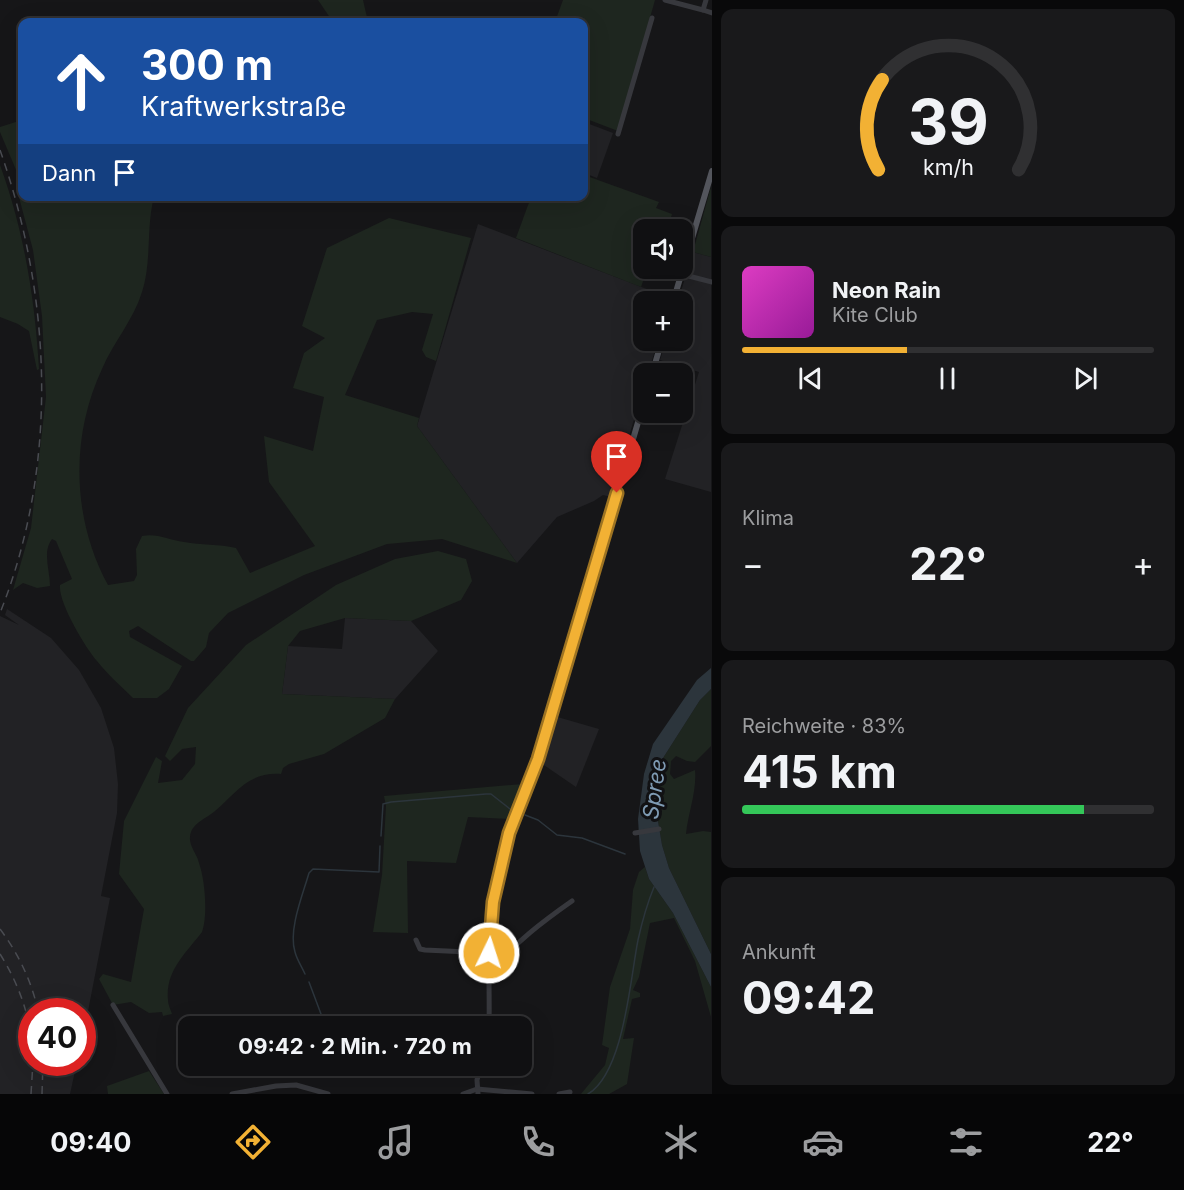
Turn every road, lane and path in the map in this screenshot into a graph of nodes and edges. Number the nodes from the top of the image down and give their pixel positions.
1 (665, 0) edge
2 (706, 0) edge
3 (703, 10) junction
4 (711, 13) edge
5 (652, 18) dead end
6 (618, 134) dead end
7 (711, 171) edge
8 (693, 233) edge
9 (693, 277) edge
10 (711, 282) edge
11 (638, 423) edge
12 (538, 760) joint
13 (658, 830) dead end
14 (635, 833) dead end
15 (572, 900) dead end
16 (416, 940) dead end
17 (489, 946) junction
18 (510, 949) junction
19 (489, 953) junction
20 (489, 971) junction
21 (113, 1005) dead end
22 (489, 1016) edge
23 (480, 1076) edge
24 (478, 1091) edge
25 (570, 1092) dead end
26 (167, 1094) edge
27 (232, 1094) edge
28 (328, 1094) edge
29 (463, 1094) edge
30 (532, 1094) edge
31 (559, 1094) edge

1 - 3 street
2 - 3 street
3 - 4 street
5 - 6 street
7 - 8 main road
9 - 10 street
11 - 12 main road
12 - 17 street
13 - 14 street
15 - 18 street
16 - 19 street
17 - 18 street
17 - 19 street
18 - 20 street
19 - 20 street
20 - 22 street
21 - 26 street
23 - 24 street
24 - 29 street
24 - 30 street
25 - 31 street
27 - 28 street

